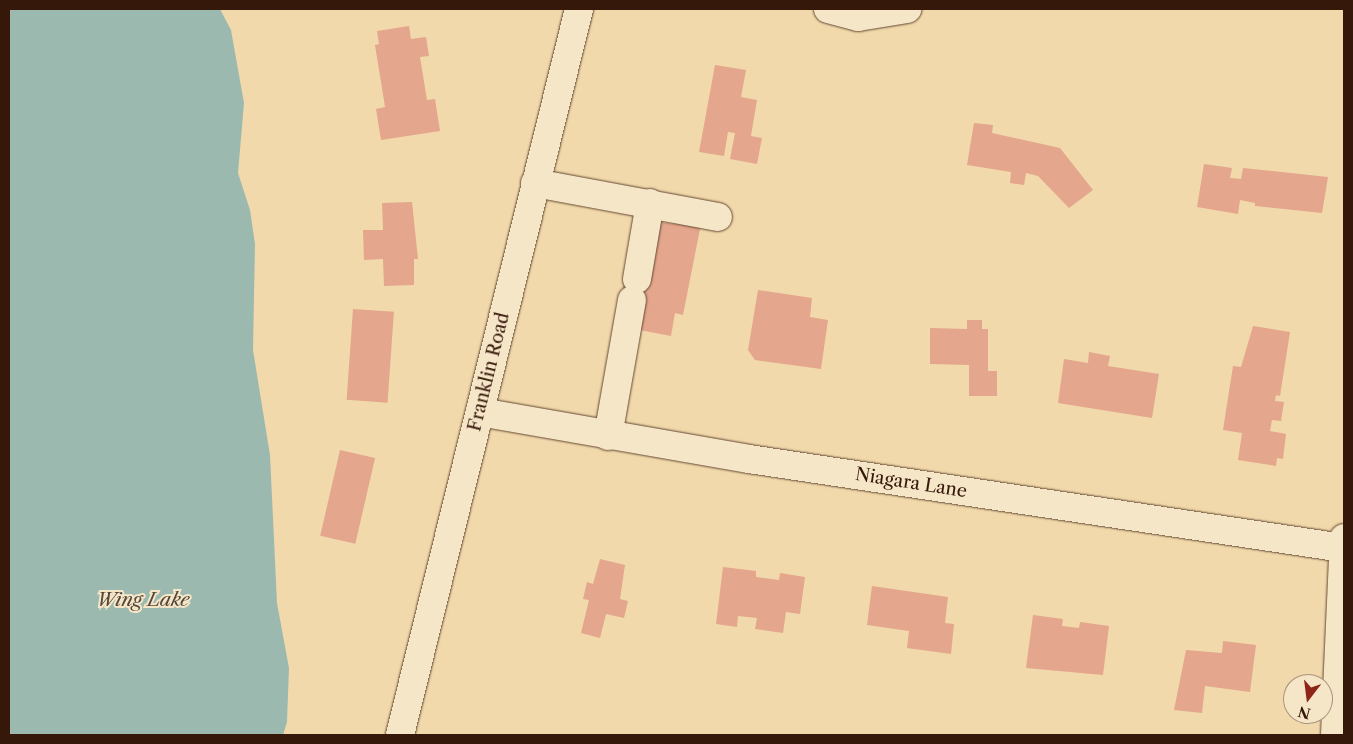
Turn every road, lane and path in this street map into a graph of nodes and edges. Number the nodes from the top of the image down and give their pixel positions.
1 (579, 9) edge
2 (828, 9) edge
3 (907, 9) edge
4 (535, 183) junction
5 (650, 203) junction
6 (718, 217) dead end
7 (480, 412) junction
8 (608, 436) junction
9 (1344, 543) edge
10 (400, 735) edge
11 (1335, 735) edge

1 - 4 street, Franklin Road
2 - 3 street
4 - 5 street
4 - 7 street, Franklin Road
5 - 6 street
5 - 8 street
7 - 8 street, Niagara Lane
7 - 10 street, Franklin Road
8 - 9 street, Niagara Lane
9 - 11 street

